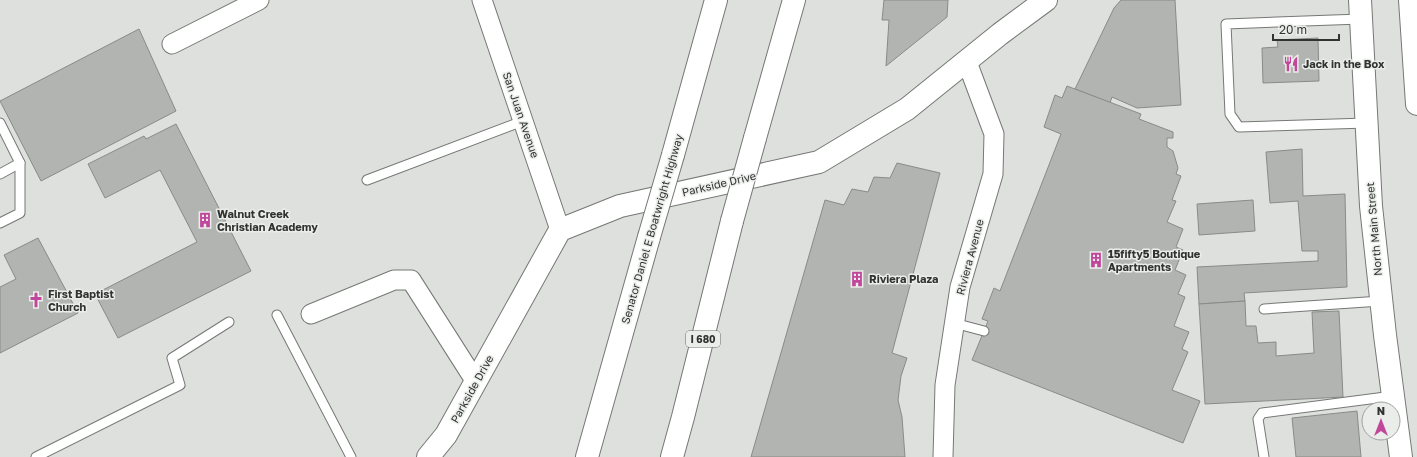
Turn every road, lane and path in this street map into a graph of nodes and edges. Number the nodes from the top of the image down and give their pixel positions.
1 (259, 0) edge
2 (482, 0) edge
3 (716, 0) edge
4 (794, 0) edge
5 (1046, 0) edge
6 (1410, 0) edge
7 (1360, 9) edge
8 (172, 44) dead end
9 (1415, 49) edge
10 (967, 62) junction
11 (1417, 100) edge
12 (1417, 104) edge
13 (523, 121) junction
14 (0, 123) edge
15 (1367, 123) junction
16 (20, 163) junction
17 (0, 174) edge
18 (367, 180) dead end
19 (0, 223) edge
20 (560, 230) junction
21 (1381, 301) junction
22 (1264, 309) dead end
23 (311, 314) dead end
24 (277, 315) dead end
25 (229, 322) dead end
26 (954, 323) junction
27 (984, 332) dead end
28 (476, 382) junction
29 (1393, 396) junction
30 (36, 457) edge
31 (351, 457) edge
32 (428, 457) edge
33 (587, 457) edge
34 (672, 457) edge
35 (943, 457) edge
36 (1264, 457) edge
37 (1401, 457) edge

1 - 8 street
2 - 13 street, San Juan Avenue
3 - 33 main road, Senator Daniel E Boatwright Highway, bridge
4 - 34 main road, I 680, bridge
5 - 10 main road, Parkside Drive
6 - 9 main road
7 - 15 main road, North Main Street
7 - 15 lane
9 - 11 main road
10 - 20 main road, Parkside Drive
10 - 26 street, Riviera Avenue
11 - 12 main road
13 - 18 lane
13 - 20 street, San Juan Avenue
14 - 16 lane
15 - 21 main road, North Main Street
16 - 17 lane
16 - 19 lane
20 - 28 main road, Parkside Drive
21 - 22 lane
21 - 29 main road, North Main Street
23 - 28 street
24 - 31 lane
25 - 30 lane
26 - 27 lane
26 - 35 street, Riviera Avenue
28 - 32 main road, Parkside Drive
29 - 36 lane
29 - 37 main road, North Main Street

